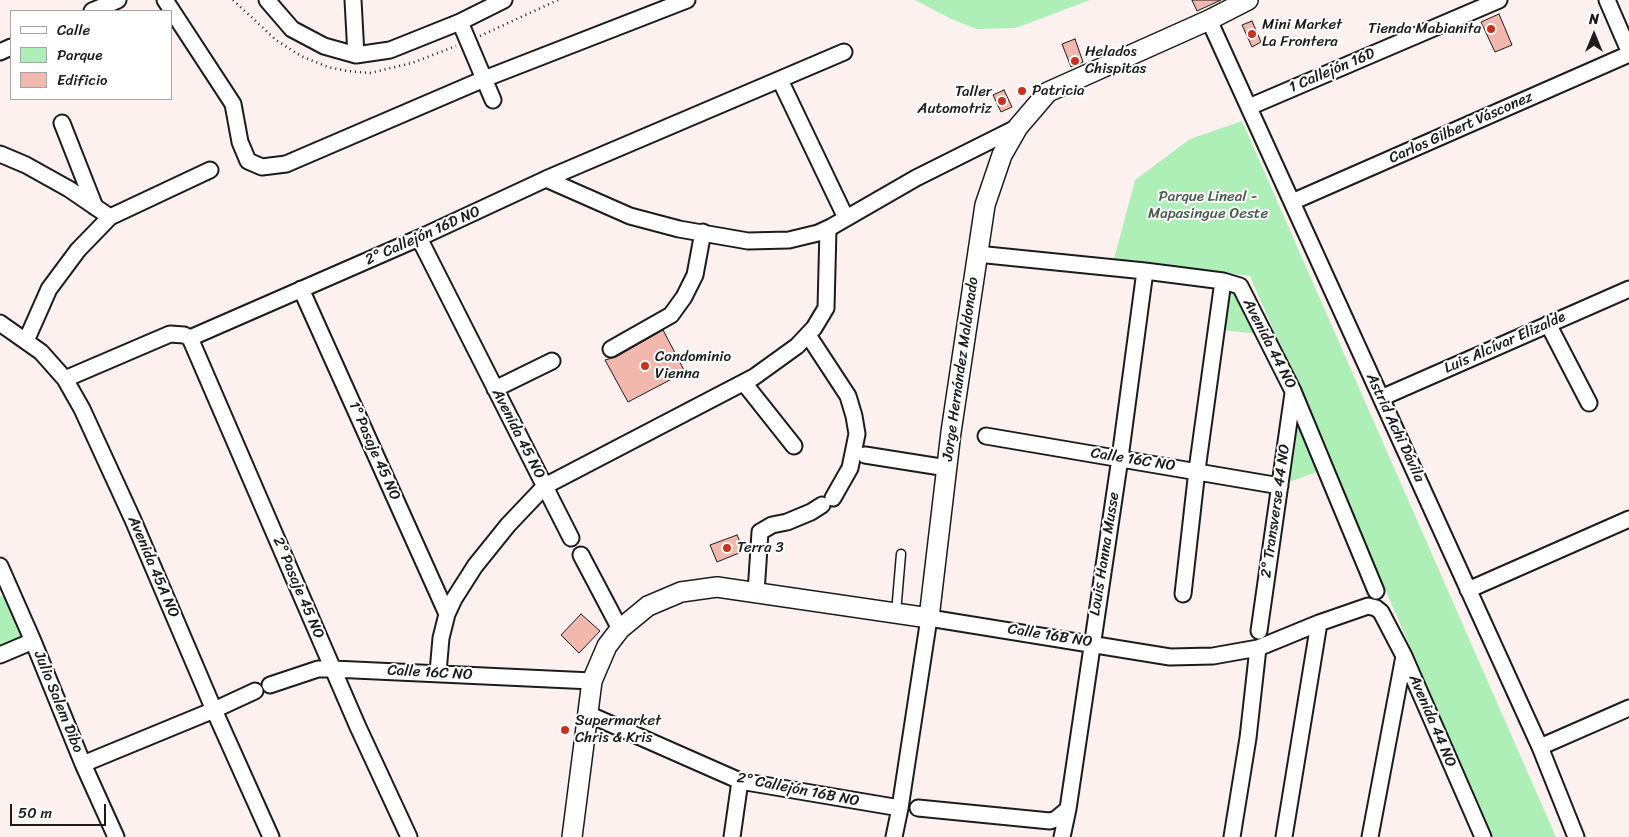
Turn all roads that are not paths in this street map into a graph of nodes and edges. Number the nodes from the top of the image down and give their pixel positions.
1 (118, 0) edge
2 (267, 0) edge
3 (353, 0) edge
4 (504, 0) edge
5 (687, 0) edge
6 (1248, 0) edge
7 (1498, 0) edge
8 (1607, 0) edge
9 (94, 10) edge
10 (172, 11) edge
11 (1209, 20) junction
12 (460, 22) junction
13 (844, 52) dead end
14 (1629, 52) edge
15 (356, 55) junction
16 (484, 79) junction
17 (780, 80) junction
18 (493, 100) dead end
19 (1249, 107) junction
20 (62, 123) dead end
21 (1018, 127) junction
22 (0, 154) edge
23 (210, 170) dead end
24 (546, 179) junction
25 (1292, 202) junction
26 (96, 207) junction
27 (110, 217) junction
28 (846, 218) junction
29 (828, 228) junction
30 (703, 232) junction
31 (419, 238) junction
32 (977, 254) junction
33 (1145, 271) junction
34 (1223, 281) junction
35 (302, 289) junction
36 (1629, 289) edge
37 (0, 323) edge
38 (1548, 324) junction
39 (808, 335) junction
40 (190, 338) junction
41 (26, 341) junction
42 (611, 348) dead end
43 (552, 361) dead end
44 (65, 379) junction
45 (744, 383) junction
46 (496, 389) junction
47 (1293, 391) junction
48 (1381, 398) junction
49 (1589, 403) dead end
50 (986, 436) dead end
51 (794, 446) dead end
52 (865, 455) dead end
53 (1120, 458) junction
54 (947, 468) junction
55 (1197, 470) junction
56 (545, 486) junction
57 (1280, 486) junction
58 (1629, 519) edge
59 (571, 538) dead end
60 (901, 554) dead end
61 (581, 555) dead end
62 (0, 566) edge
63 (1468, 590) junction
64 (6, 591) edge
65 (1376, 592) dead end
66 (756, 593) junction
67 (1183, 594) dead end
68 (1376, 608) joint
69 (896, 613) junction
70 (448, 614) junction
71 (929, 618) junction
72 (1319, 623) junction
73 (620, 629) junction
74 (1259, 631) dead end
75 (33, 641) junction
76 (1092, 643) junction
77 (1258, 648) junction
78 (0, 655) edge
79 (1404, 656) junction
80 (332, 669) junction
81 (438, 672) junction
82 (592, 681) junction
83 (270, 685) dead end
84 (254, 691) dead end
85 (1629, 708) edge
86 (214, 710) junction
87 (588, 714) junction
88 (1540, 748) junction
89 (83, 764) junction
90 (740, 781) junction
91 (900, 808) junction
92 (918, 808) dead end
93 (1068, 809) junction
94 (116, 837) edge
95 (271, 837) edge
96 (409, 837) edge
97 (572, 837) edge
98 (732, 837) edge
99 (894, 837) edge
100 (1062, 837) edge
101 (1232, 837) edge
102 (1284, 837) edge
103 (1370, 837) edge
104 (1483, 837) edge
105 (1576, 837) edge

1 - 9 street
2 - 15 street
3 - 15 street
4 - 12 street
5 - 16 street
6 - 11 street, Jorge Hernández Maldonado
7 - 19 street, 1 Callejón 16D
8 - 14 street
10 - 16 street
11 - 19 street, Astrid Achi Dávila
11 - 21 street, Jorge Hernández Maldonado
12 - 15 street
12 - 16 street
13 - 17 street, 2° Callejón 16D NO
14 - 25 street, Carlos Gilbert Vásconez
16 - 18 street
17 - 24 street, 2° Callejón 16D NO
17 - 28 street
19 - 25 street, Astrid Achi Dávila
20 - 26 street
21 - 28 street
21 - 32 street, Jorge Hernández Maldonado
22 - 26 street
23 - 27 street
24 - 30 street
24 - 31 street, 2° Callejón 16D NO
25 - 48 street, Astrid Achi Dávila
26 - 27 street
27 - 41 street
28 - 29 street
29 - 30 street
29 - 39 street
30 - 42 street
31 - 35 street, 2° Callejón 16D NO
31 - 46 street, Avenida 45 NO
32 - 33 street, Avenida 44 NO
32 - 54 street, Jorge Hernández Maldonado
33 - 34 street, Avenida 44 NO
33 - 53 street, Louis Hanna Musse
34 - 47 street, Avenida 44 NO
34 - 55 street
35 - 40 street, 2° Callejón 16D NO
35 - 70 street, 1° Pasaje 45 NO
36 - 38 street, Luis Alcívar Elizalde
37 - 41 street, Avenida 45A NO
38 - 48 street, Luis Alcívar Elizalde
38 - 49 street
39 - 45 street
39 - 66 street
40 - 44 street, 2° Callejón 16D NO
40 - 80 street, 2° Pasaje 45 NO
41 - 44 street, Avenida 45A NO
43 - 46 street
44 - 86 street, Avenida 45A NO
45 - 51 street
45 - 56 street
46 - 56 street, Avenida 45 NO
47 - 57 street, 2° Transverse 44 NO
47 - 65 street, Avenida 44 NO
48 - 63 street, Astrid Achi Dávila
50 - 53 street, Calle 16C NO
52 - 54 street
53 - 55 street, Calle 16C NO
53 - 76 street, Louis Hanna Musse
54 - 71 street, Jorge Hernández Maldonado
55 - 57 street, Calle 16C NO
55 - 67 street
56 - 59 street
56 - 70 street, Avenida 45 NO
57 - 74 street, 2° Transverse 44 NO
58 - 63 street
60 - 69 lane
61 - 73 street
62 - 64 street, Julio Salem Dibo
63 - 88 street, Astrid Achi Dávila
64 - 75 street, Julio Salem Dibo
66 - 69 street, Calle 16B NO
66 - 73 street, Calle 16B NO
68 - 72 street, Calle 16B NO
68 - 79 street, Avenida 44 NO
69 - 71 street, Calle 16B NO
70 - 81 street, Avenida 45 NO
71 - 76 street, Calle 16B NO
71 - 91 street, Jorge Hernández Maldonado
72 - 77 street, Calle 16B NO
72 - 102 street
73 - 82 street, Calle 16B NO
75 - 78 street
75 - 89 street, Julio Salem Dibo
76 - 77 street, Calle 16B NO
76 - 93 street, Louis Hanna Musse
77 - 101 street
79 - 103 street
79 - 104 street, Avenida 44 NO
80 - 81 street, Calle 16C NO
80 - 83 street, Calle 16C NO
80 - 96 street, 2° Pasaje 45 NO
81 - 82 street, Calle 16C NO
82 - 87 street, Calle 16B NO
84 - 86 street
85 - 88 street
86 - 89 street
86 - 95 street, Avenida 45A NO
87 - 90 street, 2° Callejón 16B NO
87 - 97 street, Calle 16B NO
88 - 105 street, Astrid Achi Dávila
89 - 94 street, Julio Salem Dibo
90 - 91 street, 2° Callejón 16B NO
90 - 98 street
91 - 99 street, Jorge Hernández Maldonado
92 - 93 street
93 - 100 street, Louis Hanna Musse

